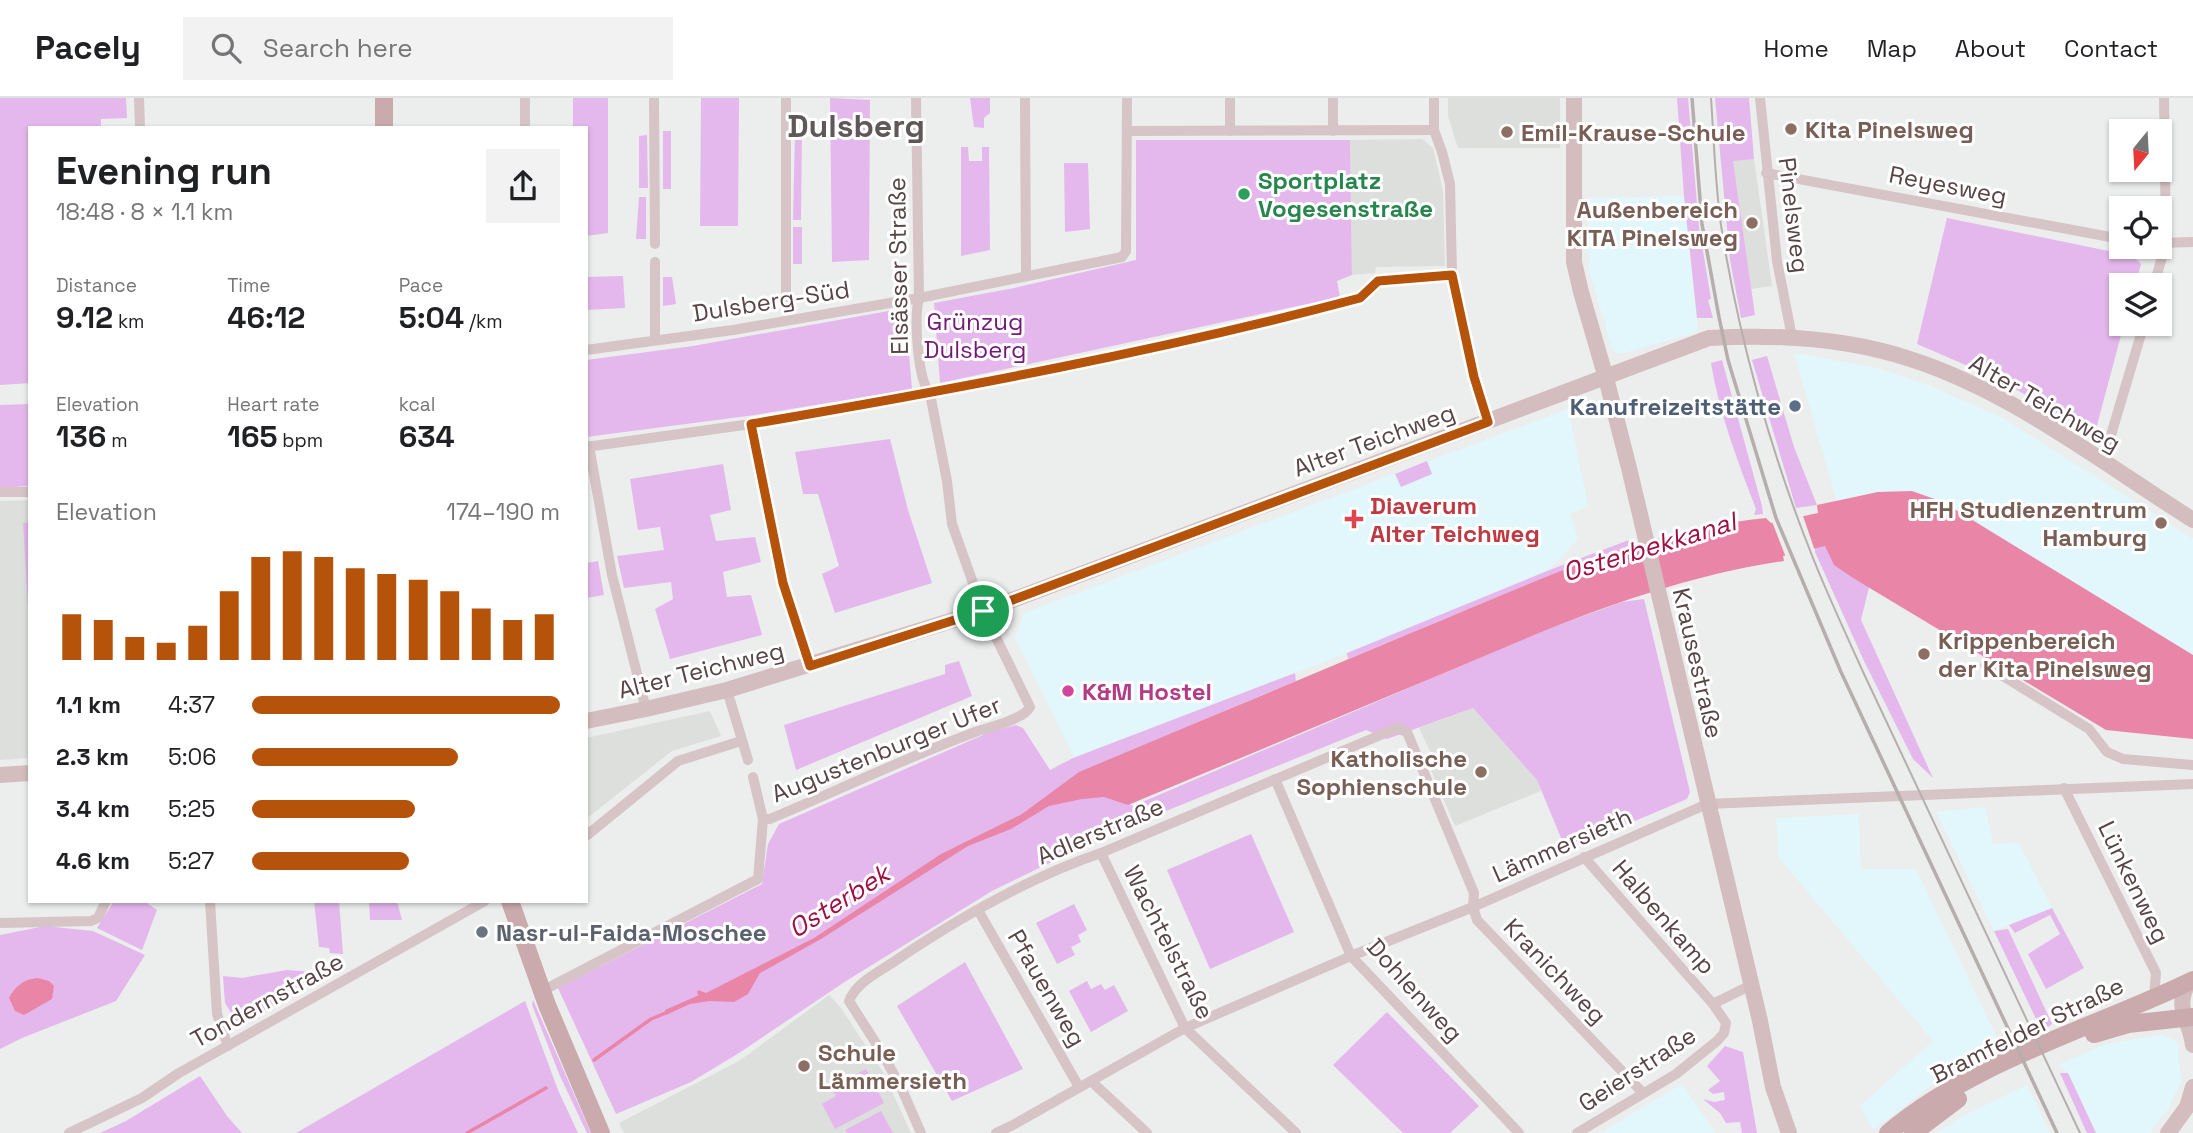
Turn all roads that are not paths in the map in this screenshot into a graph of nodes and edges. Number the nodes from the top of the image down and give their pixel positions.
1 (139, 98) edge
2 (384, 98) edge
3 (525, 98) edge
4 (654, 98) edge
5 (786, 98) edge
6 (916, 98) edge
7 (1025, 98) edge
8 (1127, 98) edge
9 (1230, 98) edge
10 (1333, 98) edge
11 (1434, 98) edge
12 (1574, 98) edge
13 (1760, 98) edge
14 (2164, 98) edge
15 (140, 126) edge
16 (384, 126) edge
17 (525, 126) edge
18 (1434, 130) junction
19 (1127, 131) junction
20 (1230, 131) junction
21 (1333, 131) junction
22 (1766, 173) junction
23 (2163, 196) edge
24 (2109, 237) edge
25 (2193, 242) edge
26 (2172, 243) edge
27 (655, 244) dead end
28 (655, 262) dead end
29 (1452, 275) junction
30 (1026, 276) junction
31 (786, 292) tunnel mouth
32 (919, 298) junction
33 (2140, 336) edge
34 (1792, 337) junction
35 (655, 340) junction
36 (588, 350) edge
37 (1606, 378) junction
38 (930, 394) junction
39 (1488, 422) junction
40 (751, 424) junction
41 (588, 446) edge
42 (2103, 462) junction
43 (0, 492) edge
44 (28, 492) edge
45 (2193, 520) edge
46 (983, 611) junction
47 (1985, 665) dead end
48 (810, 666) junction
49 (727, 690) junction
50 (1030, 707) joint
51 (646, 709) junction
52 (588, 721) edge
53 (1385, 733) joint
54 (741, 740) junction
55 (748, 760) dead end
56 (2193, 765) edge
57 (28, 773) edge
58 (0, 775) edge
59 (753, 777) dead end
60 (1275, 779) junction
61 (2193, 783) edge
62 (2064, 788) junction
63 (1707, 804) junction
64 (763, 819) junction
65 (588, 834) edge
66 (1101, 853) junction
67 (1584, 857) junction
68 (105, 903) edge
69 (210, 903) edge
70 (481, 903) edge
71 (511, 903) edge
72 (1473, 907) junction
73 (978, 911) junction
74 (0, 923) edge
75 (1351, 956) junction
76 (2191, 981) edge
77 (1751, 985) junction
78 (542, 991) junction
79 (2154, 997) junction
80 (1713, 1004) junction
81 (2189, 1017) edge
82 (1185, 1028) junction
83 (2193, 1045) edge
84 (228, 1046) junction
85 (1091, 1081) junction
86 (1079, 1087) junction
87 (2193, 1090) edge
88 (1643, 1093) junction
89 (1780, 1112) junction
90 (1015, 1129) edge
91 (69, 1133) edge
92 (601, 1133) edge
93 (921, 1133) edge
94 (996, 1133) edge
95 (1147, 1133) edge
96 (1296, 1133) edge
97 (1519, 1133) edge
98 (1577, 1133) edge
99 (1779, 1133) edge
100 (1789, 1133) edge
101 (1888, 1133) edge
102 (1913, 1133) edge
103 (2168, 1133) edge

1 - 15 street
2 - 16 main road
3 - 17 street
4 - 27 street
5 - 31 street
6 - 32 street, Elsässer Straße
7 - 30 street
8 - 19 street
9 - 20 street
10 - 21 street
11 - 18 street
12 - 37 street, Krausestraße
13 - 22 street, Pinelsweg
14 - 23 street
18 - 21 street
18 - 29 street
19 - 20 street
19 - 30 street, Dulsberg-Süd
20 - 21 street
22 - 24 street, Reyesweg
22 - 34 street, Pinelsweg
25 - 26 street
28 - 35 street
29 - 38 street
29 - 39 street
30 - 32 street, Dulsberg-Süd
32 - 35 street, Dulsberg-Süd
32 - 38 street, Elsässer Straße
33 - 42 street
34 - 37 street, Alter Teichweg
34 - 42 street, Alter Teichweg
35 - 36 street, Dulsberg-Süd
37 - 39 street, Alter Teichweg
37 - 63 street, Krausestraße
38 - 40 street
38 - 46 street, Elsässer Straße
39 - 46 street, Alter Teichweg
40 - 41 street
40 - 48 street
41 - 51 street
42 - 45 street, Alter Teichweg
43 - 44 street
46 - 48 street, Alter Teichweg
46 - 50 street, Elsässer Straße
47 - 56 street
48 - 49 street, Alter Teichweg
49 - 51 street, Alter Teichweg
49 - 54 street
50 - 64 street, Augustenburger Ufer
51 - 52 street, Alter Teichweg
53 - 60 street, Adlerstraße
53 - 72 street, Kranichweg
54 - 55 street
54 - 65 street
57 - 58 street
59 - 64 street
60 - 66 street, Adlerstraße
60 - 75 street, Dohlenweg
61 - 62 street, Lämmersieth
62 - 63 street, Lämmersieth
62 - 79 street, Lünkenweg
63 - 67 street, Lämmersieth
63 - 77 street, Krausestraße
64 - 78 street, Augustenburger Ufer
66 - 73 street, Adlerstraße
66 - 82 street, Wachtelstraße
67 - 72 street, Lämmersieth
67 - 80 street, Halbenkamp
68 - 74 street
69 - 84 street
70 - 84 street, Tondernstraße
71 - 78 main road
72 - 75 street, Lämmersieth
72 - 88 street, Kranichweg
73 - 86 street, Pfauenweg
73 - 93 street, Adlerstraße
75 - 82 street, Lämmersieth
75 - 97 street, Dohlenweg
76 - 79 main road, Bramfelder Straße
76 - 81 street
77 - 80 street, Geierstraße
77 - 89 street, Krausestraße
78 - 92 main road
79 - 101 main road, Bramfelder Straße
80 - 88 street, Geierstraße
81 - 83 street
81 - 102 main road, Bramfelder Straße
82 - 85 street, Lämmersieth
82 - 96 street, Wachtelstraße
84 - 91 street, Tondernstraße
85 - 86 street, Lämmersieth
85 - 95 street
86 - 90 street, Lämmersieth
87 - 103 street
88 - 98 street, Geierstraße
89 - 99 street, Krausestraße
89 - 100 street, Krausestraße
90 - 94 street, Lämmersieth

